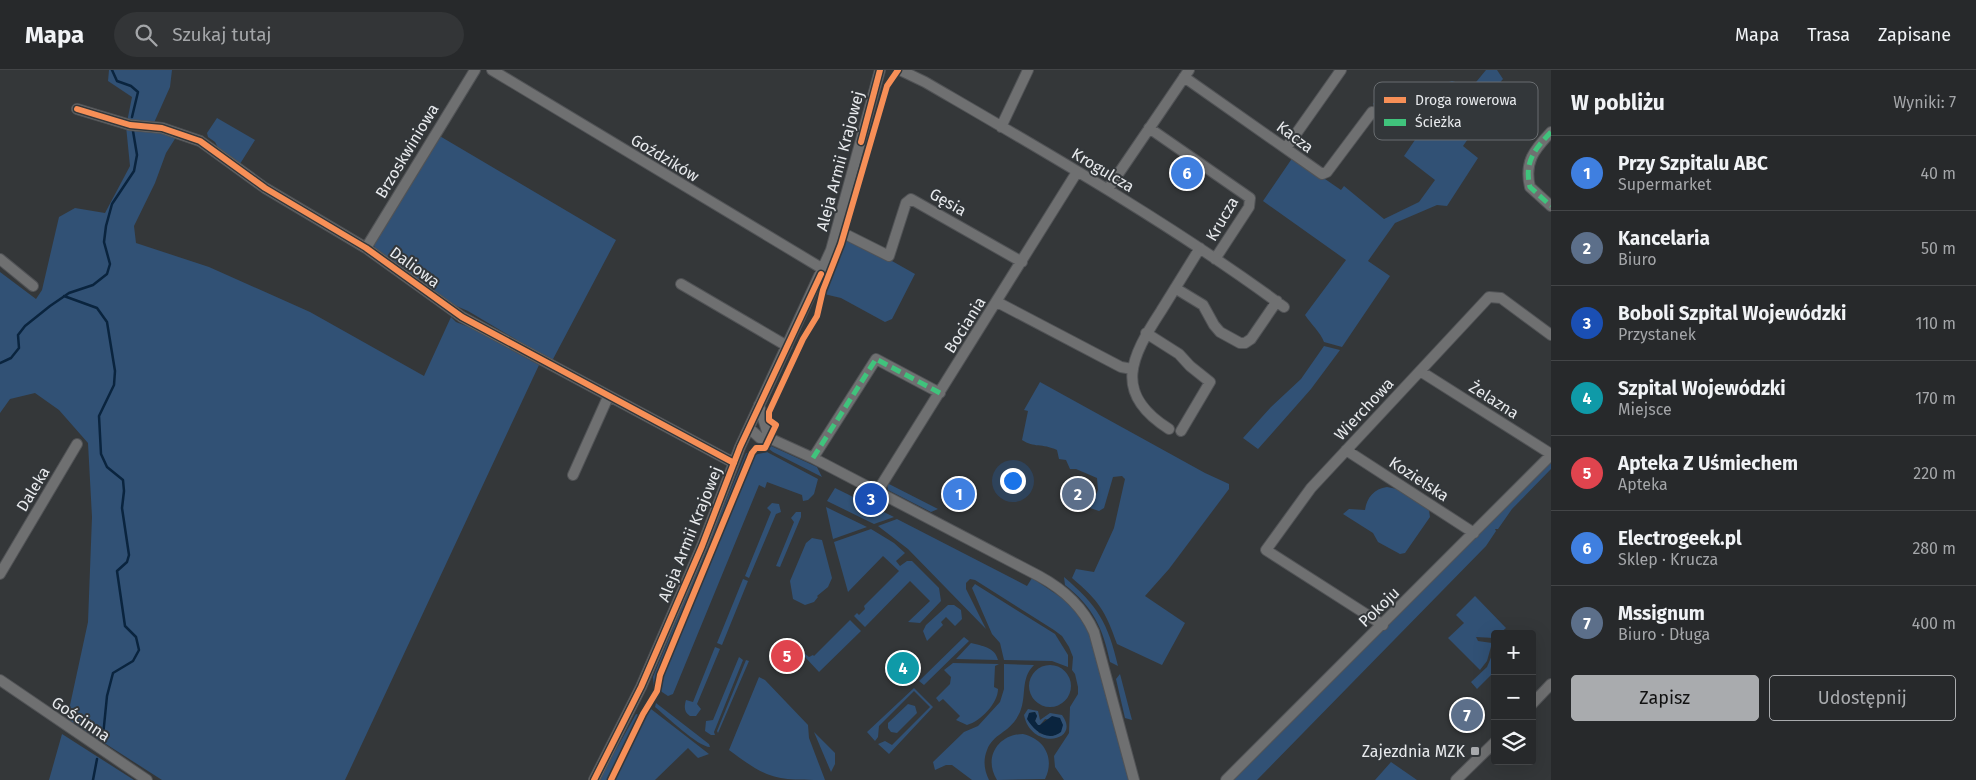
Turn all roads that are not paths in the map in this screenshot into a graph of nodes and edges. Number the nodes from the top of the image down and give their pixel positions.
1 (475, 70) edge
2 (492, 70) edge
3 (880, 70) edge
4 (900, 70) edge
5 (1028, 70) edge
6 (1341, 70) edge
7 (1188, 72) edge
8 (77, 108) dead end
9 (1372, 112) dead end
10 (1001, 127) junction
11 (1148, 128) junction
12 (1551, 132) edge
13 (1286, 148) junction
14 (1078, 172) junction
15 (1108, 189) junction
16 (1551, 206) edge
17 (837, 230) junction
18 (366, 248) junction
19 (1200, 248) junction
20 (0, 259) edge
21 (1215, 259) junction
22 (1022, 262) junction
23 (823, 269) junction
24 (681, 284) dead end
25 (33, 286) dead end
26 (1175, 288) junction
27 (997, 302) junction
28 (1146, 333) junction
29 (1551, 336) edge
30 (788, 346) junction
31 (1132, 369) junction
32 (1420, 371) junction
33 (940, 393) junction
34 (608, 397) junction
35 (759, 405) junction
36 (749, 428) junction
37 (1169, 429) dead end
38 (1181, 431) dead end
39 (769, 438) junction
40 (77, 444) dead end
41 (1346, 450) junction
42 (1551, 455) edge
43 (813, 458) junction
44 (734, 463) junction
45 (573, 475) dead end
46 (877, 492) junction
47 (1474, 534) junction
48 (0, 574) edge
49 (1383, 625) junction
50 (0, 680) edge
51 (1551, 684) edge
52 (1536, 700) edge
53 (1491, 746) edge
54 (147, 780) edge
55 (594, 780) edge
56 (1134, 780) edge
57 (1226, 780) edge
58 (1456, 780) edge

1 - 18 street, Brzoskwiniowa
2 - 23 street, Goździków
3 - 17 street, Aleja Armii Krajowej
4 - 10 street, Krogulcza
5 - 10 street
6 - 13 street
7 - 11 street
7 - 13 street, Kacza
8 - 18 street, Daliowa
9 - 13 street, Kacza
10 - 14 street, Krogulcza
11 - 15 street
11 - 21 street, Krucza
12 - 16 street
14 - 15 street, Krogulcza
14 - 22 street, Bociania
15 - 19 street, Krogulcza
17 - 22 street, Gęsia
17 - 23 street, Aleja Armii Krajowej
18 - 34 street, Daliowa
19 - 21 street, Krogulcza
19 - 26 street
20 - 25 street
21 - 26 street, Krogulcza
22 - 27 street, Bociania
23 - 30 street, Aleja Armii Krajowej
24 - 30 street
26 - 28 street
27 - 31 street
27 - 33 street, Bociania
28 - 31 street
28 - 38 street
29 - 32 street, Wierchowa
30 - 35 street, Aleja Armii Krajowej
31 - 37 street
32 - 41 street, Wierchowa
32 - 42 street, Żelazna
33 - 43 street
33 - 46 street, Bociania
34 - 44 street, Daliowa
34 - 45 street
35 - 36 street, Aleja Armii Krajowej
35 - 39 street
36 - 39 street
36 - 44 street, Aleja Armii Krajowej
39 - 43 street
40 - 48 street, Daleka
41 - 47 street, Kozielska
41 - 49 street, Wierchowa
42 - 47 street, Pokoju
43 - 46 street
44 - 55 street, Aleja Armii Krajowej
46 - 56 street
47 - 49 street, Pokoju
49 - 57 street, Pokoju
50 - 54 street, Gościnna
51 - 52 street
53 - 58 street

